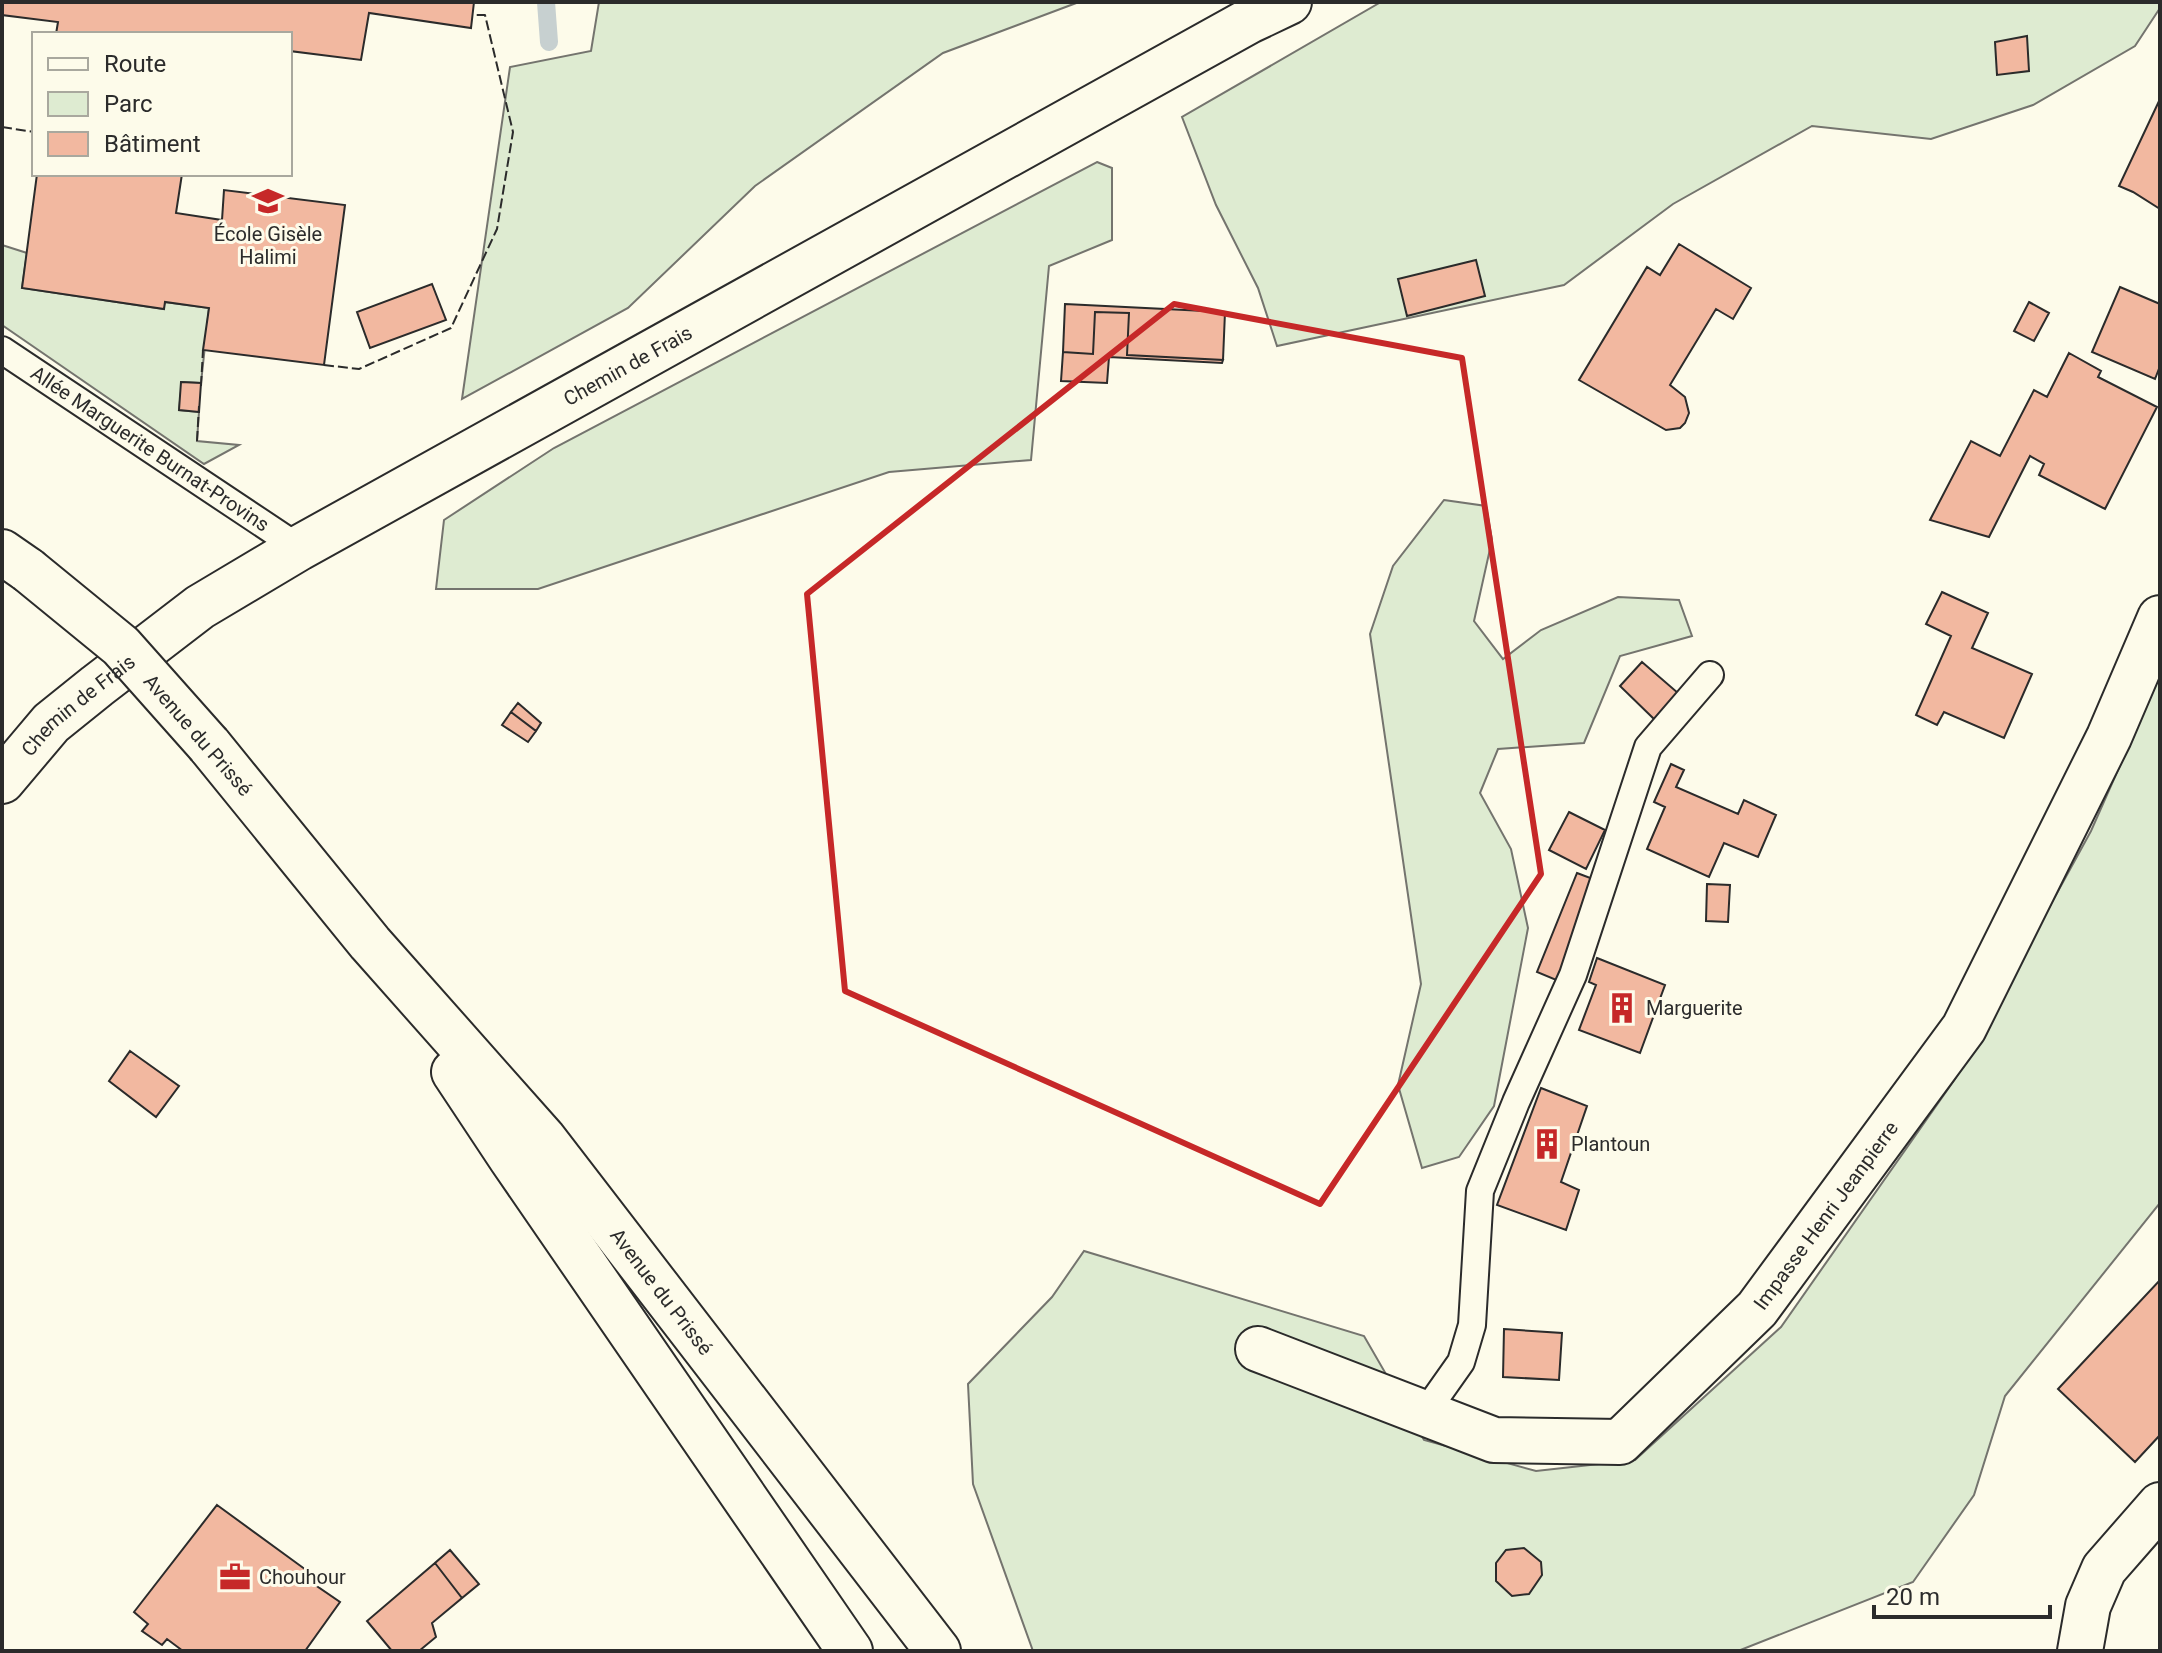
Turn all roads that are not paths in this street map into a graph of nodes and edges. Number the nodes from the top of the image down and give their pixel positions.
1 (1289, 2) edge
2 (2, 350) edge
3 (299, 548) junction
4 (15, 561) edge
5 (2160, 618) edge
6 (1710, 675) dead end
7 (2, 781) edge
8 (370, 943) junction
9 (1258, 1349) dead end
10 (1425, 1413) junction
11 (2160, 1505) edge
12 (850, 1651) edge
13 (938, 1651) edge
14 (2080, 1651) edge

1 - 3 street, Chemin de Frais
2 - 3 lane, Allée Marguerite Burnat-Provins
3 - 7 street, Chemin de Frais
4 - 8 street, Avenue du Prissé, bridge
5 - 10 street, Impasse Henri Jeanpierre
6 - 10 lane
8 - 12 street, Avenue du Prissé
8 - 13 street, Avenue du Prissé
9 - 10 street, Impasse Henri Jeanpierre
11 - 14 street

